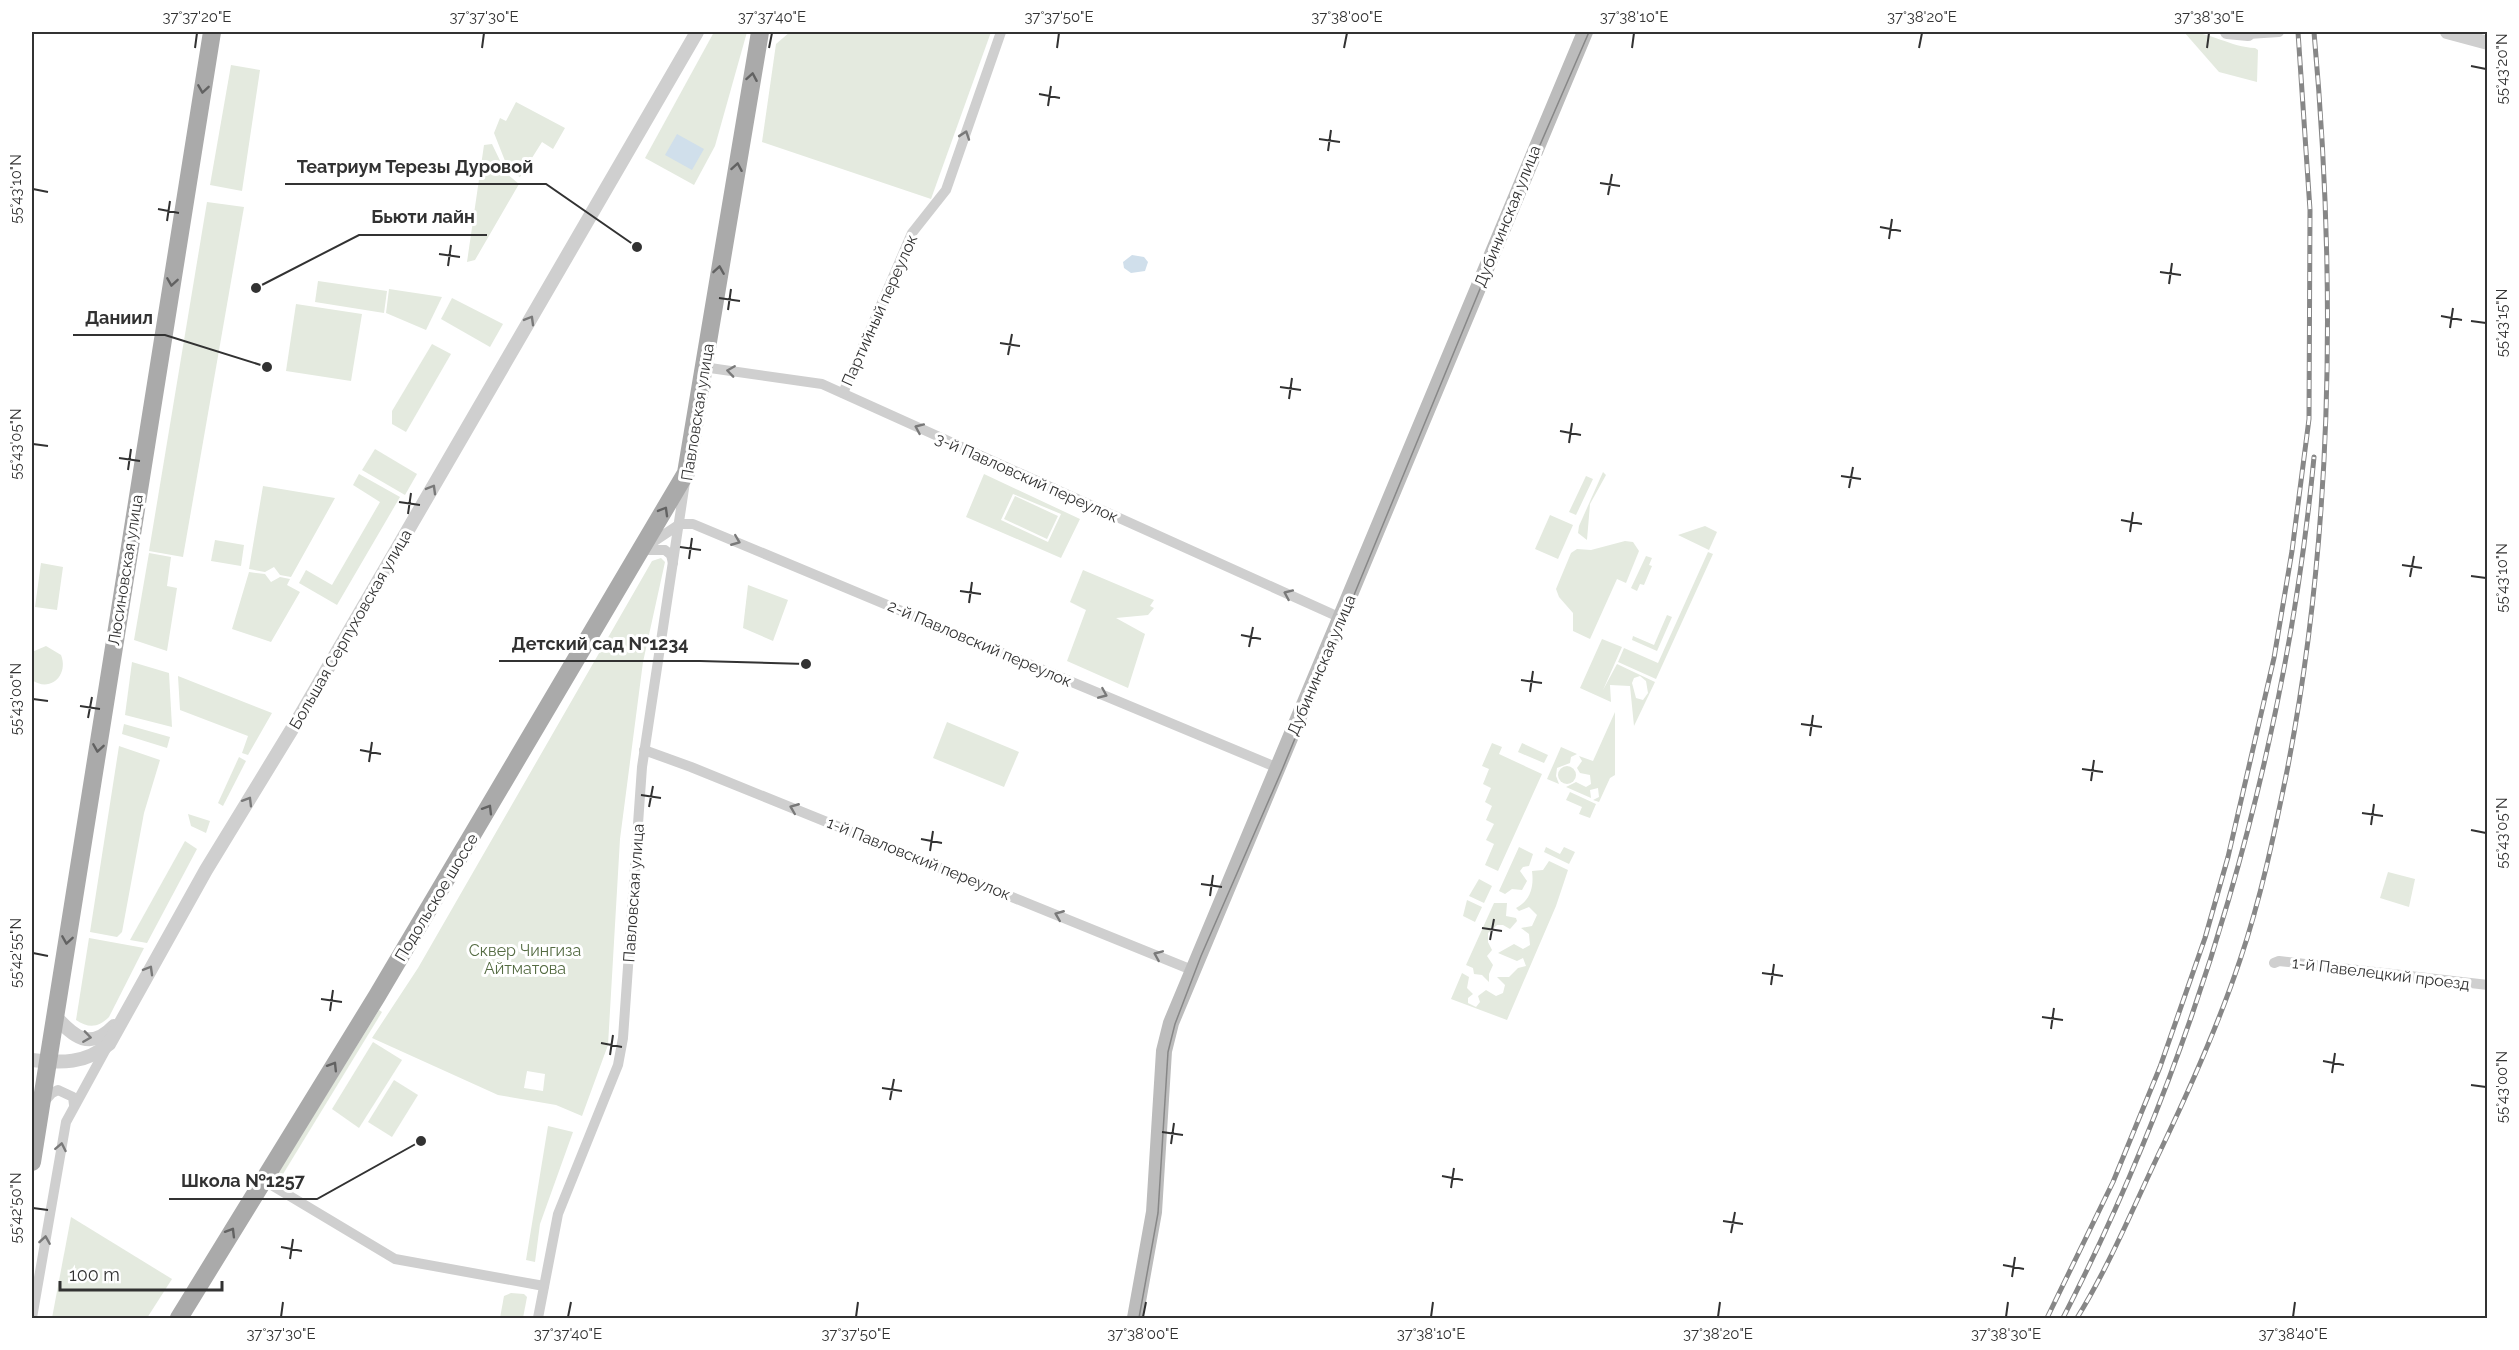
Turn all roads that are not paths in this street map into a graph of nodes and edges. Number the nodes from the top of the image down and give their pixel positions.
1 (212, 32) edge
2 (697, 32) edge
3 (760, 32) edge
4 (1001, 32) edge
5 (1585, 32) edge
6 (2227, 32) edge
7 (2279, 32) edge
8 (2447, 32) edge
9 (2248, 34) joint
10 (2468, 34) edge
11 (2487, 43) edge
12 (704, 367) junction
13 (843, 393) junction
14 (686, 473) junction
15 (680, 524) junction
16 (642, 550) junction
17 (673, 564) junction
18 (1341, 618) junction
19 (644, 750) junction
20 (1278, 768) junction
21 (2274, 963) dead end
22 (1192, 970) junction
23 (2487, 985) edge
24 (55, 1016) junction
25 (120, 1020) junction
26 (109, 1044) junction
27 (39, 1061) edge
28 (74, 1105) junction
29 (40, 1108) junction
30 (32, 1162) edge
31 (263, 1180) junction
32 (544, 1286) junction
33 (32, 1318) edge
34 (179, 1318) edge
35 (538, 1318) edge
36 (1135, 1318) edge

1 -> 24 main road, Люсиновская улица
25 -> 2 street, Большая Серпуховская улица
12 -> 3 main road, Павловская улица
13 -> 4 street, Партийный переулок
5 - 18 main road, Дубининская улица
6 - 9 street
7 - 9 street
8 - 10 street
10 - 11 street
13 -> 12 street, 3-й Павловский переулок
12 - 14 main road, Павловская улица
18 -> 13 street, 3-й Павловский переулок
14 - 15 street, Павловская улица
16 -> 14 main road, Подольское шоссе
15 - 16 street
15 - 17 street, Павловская улица
15 -> 20 street, 2-й Павловский переулок
16 - 17 street
31 -> 16 main road, Подольское шоссе
17 - 19 street, Павловская улица
18 - 20 main road, Дубининская улица
22 -> 19 street, 1-й Павловский переулок
19 - 32 street, Павловская улица
20 - 22 main road, Дубининская улица
21 - 23 street, 1-й Павелецкий проезд
22 - 36 main road, Дубининская улица
24 -> 25 street
24 - 27 main road, Люсиновская улица
25 - 26 street, Большая Серпуховская улица
26 - 27 street
26 - 28 street
27 - 29 main road, Люсиновская улица
28 - 29 street
33 -> 28 street
29 - 30 main road, Люсиновская улица
31 - 32 street
34 -> 31 main road, Подольское шоссе
32 - 35 street, Павловская улица

